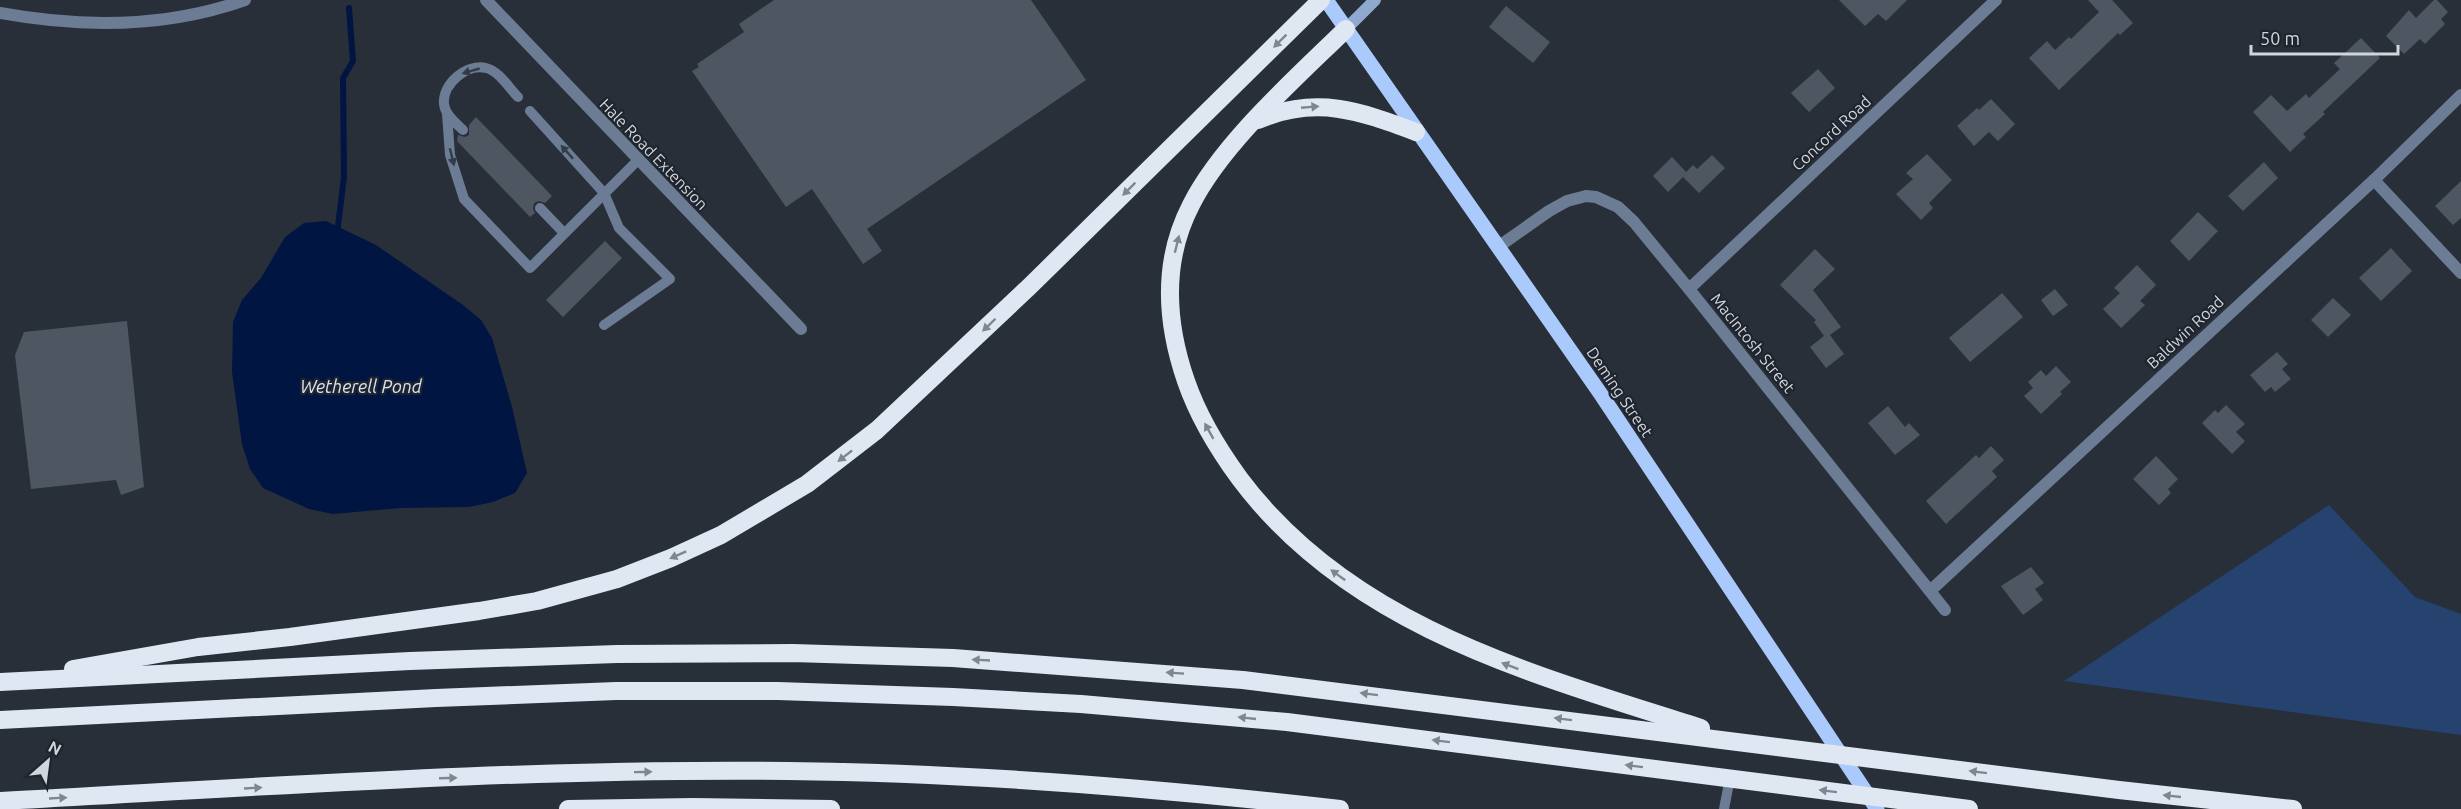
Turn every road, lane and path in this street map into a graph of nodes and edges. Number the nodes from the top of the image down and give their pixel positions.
1 (245, 0) edge
2 (486, 0) edge
3 (1323, 0) edge
4 (1375, 0) edge
5 (1996, 0) edge
6 (0, 13) edge
7 (1346, 29) junction
8 (2461, 95) edge
9 (518, 97) dead end
10 (530, 111) dead end
11 (447, 114) junction
12 (1254, 122) junction
13 (463, 130) dead end
14 (1416, 132) junction
15 (637, 161) junction
16 (2374, 180) junction
17 (604, 193) junction
18 (540, 208) dead end
19 (564, 233) junction
20 (1497, 247) junction
21 (2461, 273) edge
22 (1689, 289) junction
23 (604, 325) dead end
24 (801, 329) dead end
25 (1930, 591) junction
26 (1945, 610) dead end
27 (0, 682) edge
28 (0, 720) edge
29 (1746, 742) junction
30 (1730, 778) junction
31 (0, 801) edge
32 (568, 809) edge
33 (831, 809) edge
34 (1340, 809) edge
35 (1724, 809) edge
36 (1876, 809) edge
37 (1969, 809) edge
38 (2293, 809) edge

1 - 6 street
2 - 15 street, Hale Road Extension
3 - 7 main road, Deming Street
3 -> 27 highway
4 - 7 main road
5 - 22 street, Concord Road
7 - 12 highway
7 - 14 main road, Deming Street
8 - 16 street, Baldwin Road
9 -> 11 lane
17 -> 10 lane
11 - 13 lane
11 -> 19 lane
12 -> 14 highway
29 -> 12 highway
14 - 20 main road, Deming Street
15 - 17 lane
15 - 24 street, Hale Road Extension
16 - 21 street
16 - 25 street, Baldwin Road
17 - 19 lane
17 - 23 lane
18 - 19 lane
20 - 22 street, MacIntosh Street
20 - 36 main road, Deming Street
22 - 25 street, MacIntosh Street
25 - 26 street, MacIntosh Street
29 -> 27 highway
30 -> 28 highway
38 -> 29 highway
30 - 35 lane
37 -> 30 highway
31 -> 34 highway
32 - 33 highway

